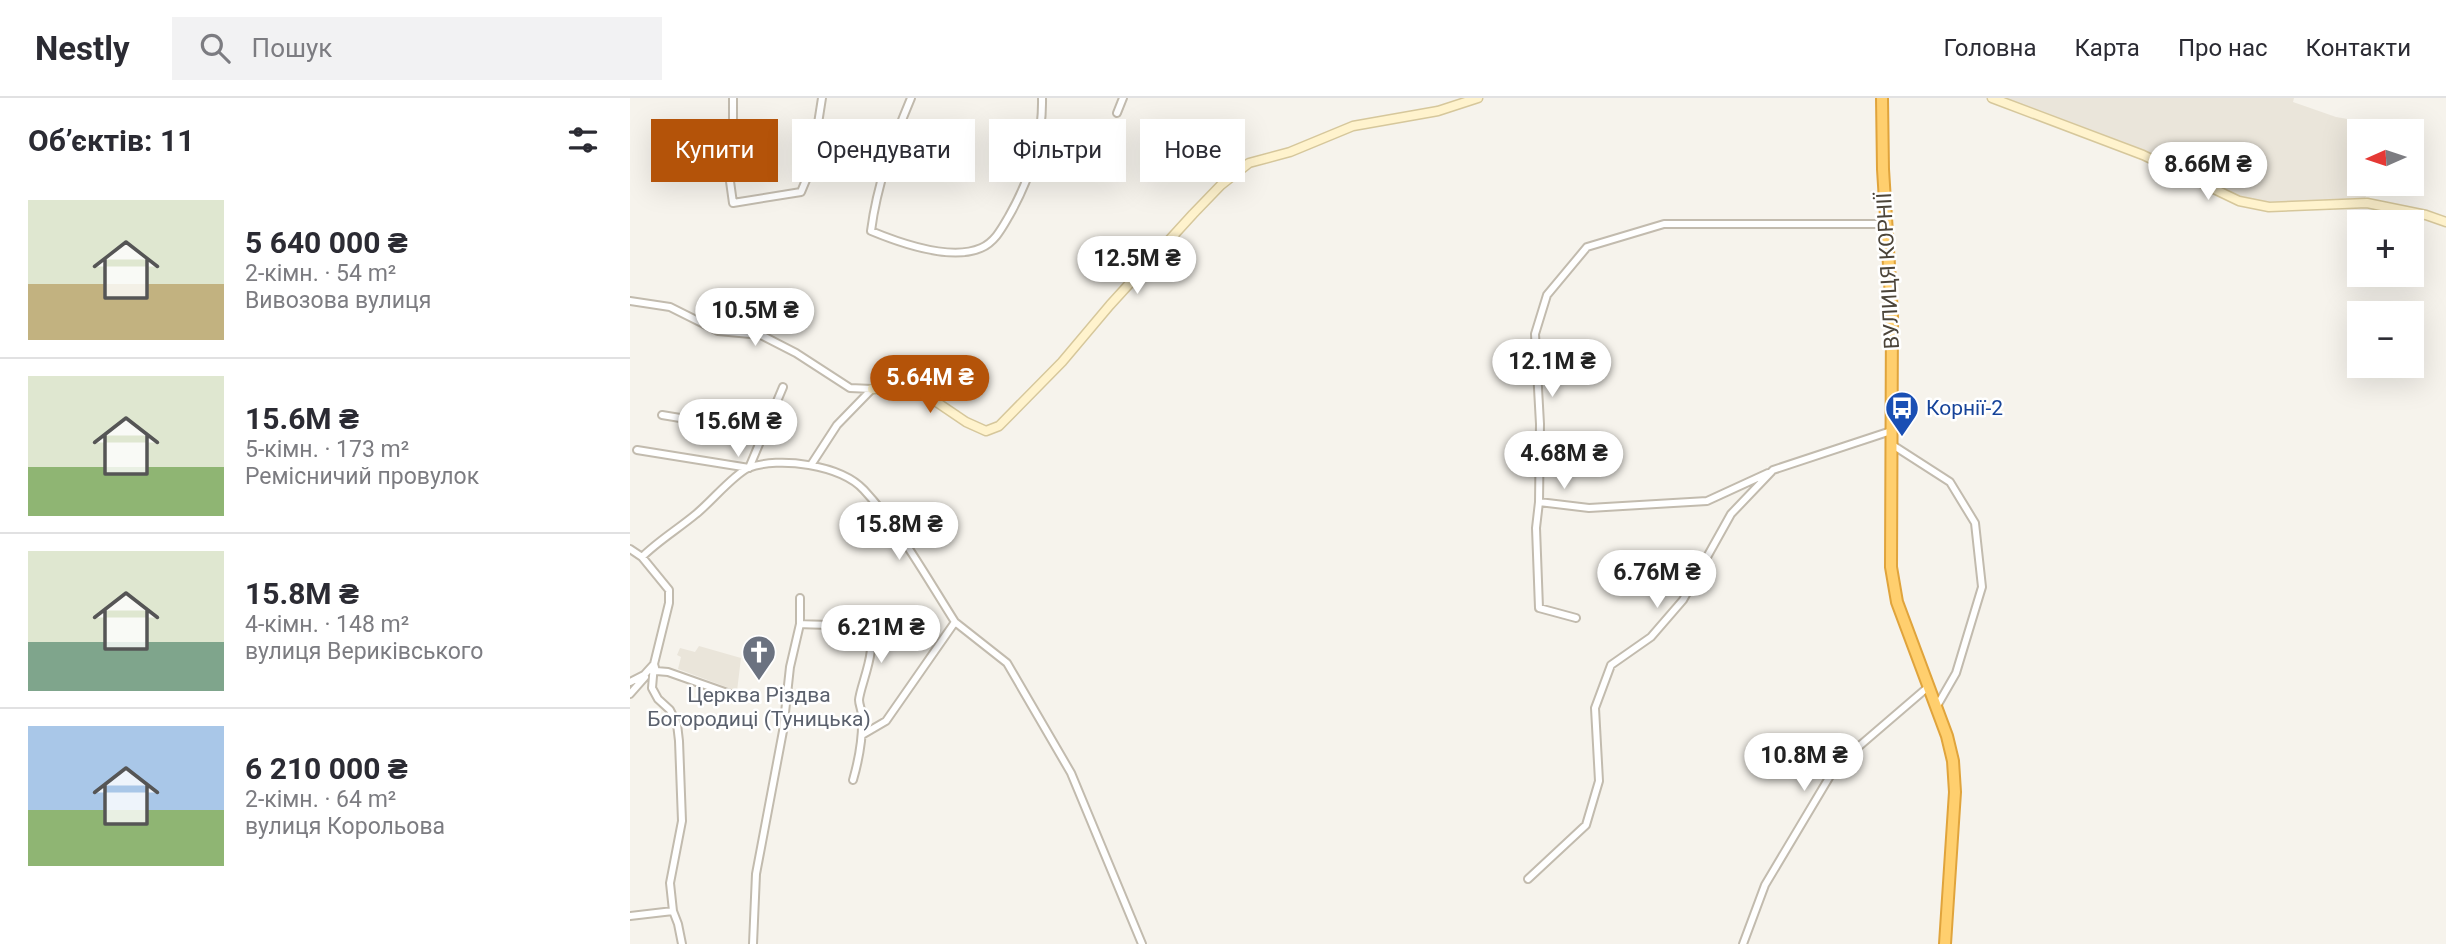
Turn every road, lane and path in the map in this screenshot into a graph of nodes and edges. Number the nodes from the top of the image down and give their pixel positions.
1 (733, 98) edge
2 (822, 98) edge
3 (911, 98) edge
4 (1042, 98) edge
5 (1123, 98) edge
6 (1478, 98) edge
7 (1882, 98) edge
8 (1992, 98) edge
9 (1117, 113) dead end
10 (2446, 222) edge
11 (1886, 224) junction
12 (630, 301) edge
13 (783, 387) dead end
14 (872, 389) junction
15 (662, 415) dead end
16 (1891, 431) junction
17 (765, 432) junction
18 (1891, 444) junction
19 (637, 450) dead end
20 (811, 465) junction
21 (749, 468) junction
22 (1773, 471) junction
23 (1539, 502) junction
24 (630, 549) edge
25 (642, 557) junction
26 (800, 598) dead end
27 (1576, 618) dead end
28 (955, 622) junction
29 (800, 624) junction
30 (654, 664) junction
31 (630, 682) edge
32 (1928, 687) junction
33 (630, 694) edge
34 (736, 695) dead end
35 (1936, 708) junction
36 (862, 735) junction
37 (853, 780) dead end
38 (1528, 879) dead end
39 (673, 911) junction
40 (630, 916) edge
41 (682, 944) edge
42 (753, 944) edge
43 (1142, 944) edge
44 (1743, 944) edge
45 (1945, 944) edge

1 - 2 street
3 - 4 street
5 - 9 street
6 - 14 street
7 - 11 highway, ВУЛИЦЯ КОРНІЇ
8 - 10 street
11 - 16 highway, ВУЛИЦЯ КОРНІЇ
11 - 23 street
12 - 14 street
13 - 17 street
14 - 20 street
15 - 17 street
16 - 18 highway, ВУЛИЦЯ КОРНІЇ
16 - 22 street
17 - 21 street
18 - 32 highway, ВУЛИЦЯ КОРНІЇ
18 - 35 street
19 - 21 street
20 - 21 street
20 - 28 street
21 - 25 street
22 - 23 street
22 - 38 street
23 - 27 street
24 - 25 street
25 - 30 street
26 - 29 street
28 - 36 street
28 - 43 street
29 - 36 street
29 - 42 street
30 - 31 street
30 - 33 street
30 - 34 street
30 - 39 street
32 - 35 highway, ВУЛИЦЯ КОРНІЇ
32 - 44 street
35 - 45 highway, ВУЛИЦЯ КОРНІЇ
36 - 37 street
39 - 40 street
39 - 41 street

